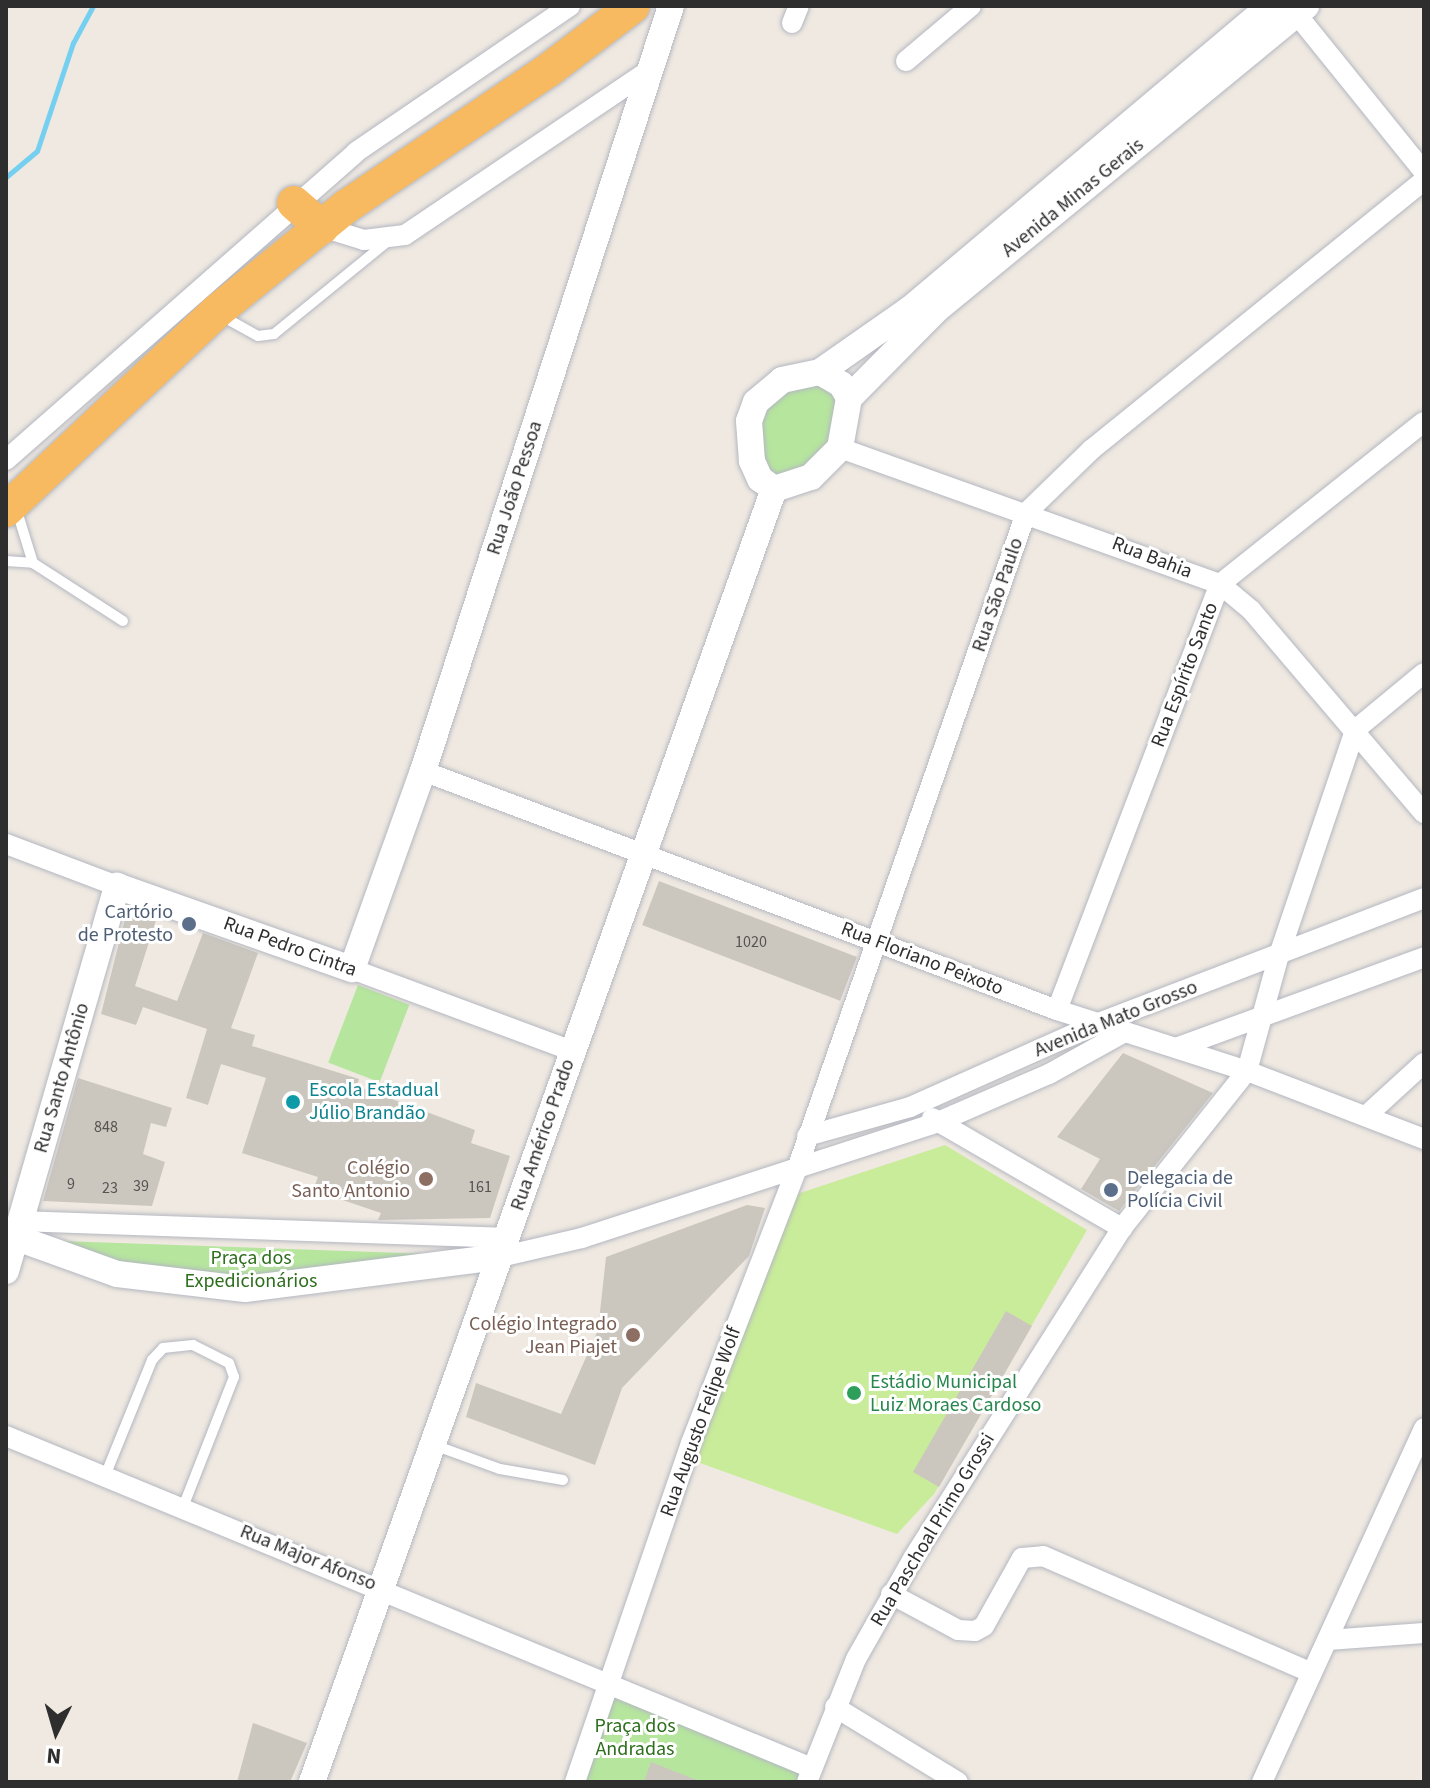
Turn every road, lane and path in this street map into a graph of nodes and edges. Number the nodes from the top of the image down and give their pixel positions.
1 (570, 6) edge
2 (633, 6) edge
3 (671, 6) edge
4 (971, 6) edge
5 (1270, 6) edge
6 (1297, 9) edge
7 (906, 61) dead end
8 (650, 70) junction
9 (1424, 172) edge
10 (1424, 180) edge
11 (294, 203) junction
12 (322, 227) junction
13 (390, 239) junction
14 (216, 312) junction
15 (820, 372) junction
16 (849, 398) junction
17 (1424, 422) edge
18 (840, 448) junction
19 (6, 460) edge
20 (774, 489) junction
21 (10, 506) edge
22 (1026, 513) junction
23 (6, 561) edge
24 (33, 563) junction
25 (1220, 584) junction
26 (123, 621) dead end
27 (1424, 673) edge
28 (1355, 730) junction
29 (423, 771) junction
30 (1424, 813) edge
31 (6, 844) edge
32 (641, 854) junction
33 (117, 886) junction
34 (1424, 898) edge
35 (877, 941) junction
36 (1279, 955) junction
37 (1424, 957) edge
38 (352, 969) junction
39 (1057, 1010) junction
40 (1265, 1018) junction
41 (1096, 1024) junction
42 (1123, 1033) junction
43 (1176, 1048) junction
44 (573, 1051) junction
45 (1424, 1063) edge
46 (1247, 1071) junction
47 (910, 1107) junction
48 (1366, 1116) junction
49 (938, 1122) junction
50 (807, 1136) junction
51 (1424, 1139) edge
52 (798, 1166) junction
53 (1122, 1228) junction
54 (14, 1231) edge
55 (503, 1248) junction
56 (6, 1271) edge
57 (1424, 1428) edge
58 (6, 1436) edge
59 (434, 1445) junction
60 (105, 1476) junction
61 (563, 1480) dead end
62 (183, 1507) junction
63 (381, 1587) junction
64 (891, 1594) junction
65 (1424, 1633) edge
66 (1328, 1640) junction
67 (1312, 1673) junction
68 (610, 1681) junction
69 (835, 1707) junction
70 (810, 1775) edge
71 (312, 1782) edge
72 (575, 1782) edge
73 (958, 1782) edge
74 (1262, 1782) edge

1 - 11 street
2 - 12 highway
3 - 8 street, Rua João Pessoa
4 - 7 street
5 - 15 street, Avenida Minas Gerais
6 - 9 street
6 - 16 street, Avenida Minas Gerais
8 - 13 street
8 - 29 street, Rua João Pessoa
10 - 22 street, Rua São Paulo
11 - 12 highway
11 - 19 street
12 - 13 street
12 - 14 highway
13 - 14 lane
14 - 21 highway
15 - 16 street
15 - 20 street
16 - 18 street
17 - 25 street, Rua Espírito Santo
18 - 20 street
18 - 22 street, Rua Bahia
20 - 32 street, Rua Américo Prado
21 - 24 lane
22 - 25 street, Rua Bahia
22 - 35 street, Rua São Paulo
23 - 24 lane
24 - 26 lane
25 - 28 street, Rua Bahia
25 - 39 street, Rua Espírito Santo
27 - 28 street
28 - 30 street, Rua Bahia
28 - 36 street, Rua Paschoal Primo Grossi
29 - 32 street, Rua Floriano Peixoto
29 - 38 street, Rua João Pessoa
31 - 33 street, Rua Pedro Cintra
32 - 35 street, Rua Floriano Peixoto
32 - 44 street, Rua Américo Prado
33 - 38 street, Rua Pedro Cintra
33 - 54 street, Rua Santo Antônio
34 - 36 street, Avenida Mato Grosso
35 - 39 street, Rua Floriano Peixoto
35 - 50 street, Rua São Paulo
36 - 40 street, Rua Paschoal Primo Grossi
36 - 41 street, Avenida Mato Grosso
37 - 40 street
38 - 44 street, Rua Pedro Cintra
39 - 41 street, Rua Floriano Peixoto
40 - 43 street
40 - 46 street, Rua Paschoal Primo Grossi
41 - 42 street, Rua Floriano Peixoto
41 - 47 street, Avenida Mato Grosso
42 - 43 street, Rua Floriano Peixoto
42 - 49 street, Avenida Mato Grosso
43 - 46 street, Rua Floriano Peixoto
44 - 55 street, Rua Américo Prado
45 - 48 street
46 - 48 street, Rua Floriano Peixoto
46 - 53 street, Rua Paschoal Primo Grossi
47 - 49 street
47 - 50 street, Avenida Mato Grosso
48 - 51 street, Rua Floriano Peixoto
49 - 52 street, Avenida Mato Grosso
49 - 53 street
50 - 52 street, Rua São Paulo
52 - 55 street, Avenida Mato Grosso
52 - 68 street, Rua Augusto Felipe Wolf
53 - 64 street, Rua Paschoal Primo Grossi
54 - 55 street, Avenida Mato Grosso
54 - 55 street
54 - 56 street, Rua Santo Antônio
55 - 59 street, Rua Américo Prado
57 - 66 street
58 - 60 street, Rua Major Afonso
59 - 61 lane
59 - 63 street, Rua Américo Prado
60 - 62 street, Rua Major Afonso
60 - 62 lane
62 - 63 street, Rua Major Afonso
63 - 68 street, Rua Major Afonso
63 - 71 street, Rua Américo Prado
64 - 67 street
64 - 69 street, Rua Paschoal Primo Grossi
65 - 66 street
66 - 67 street
67 - 74 street
68 - 70 street
68 - 72 street
69 - 70 street, Rua Paschoal Primo Grossi
69 - 73 street

